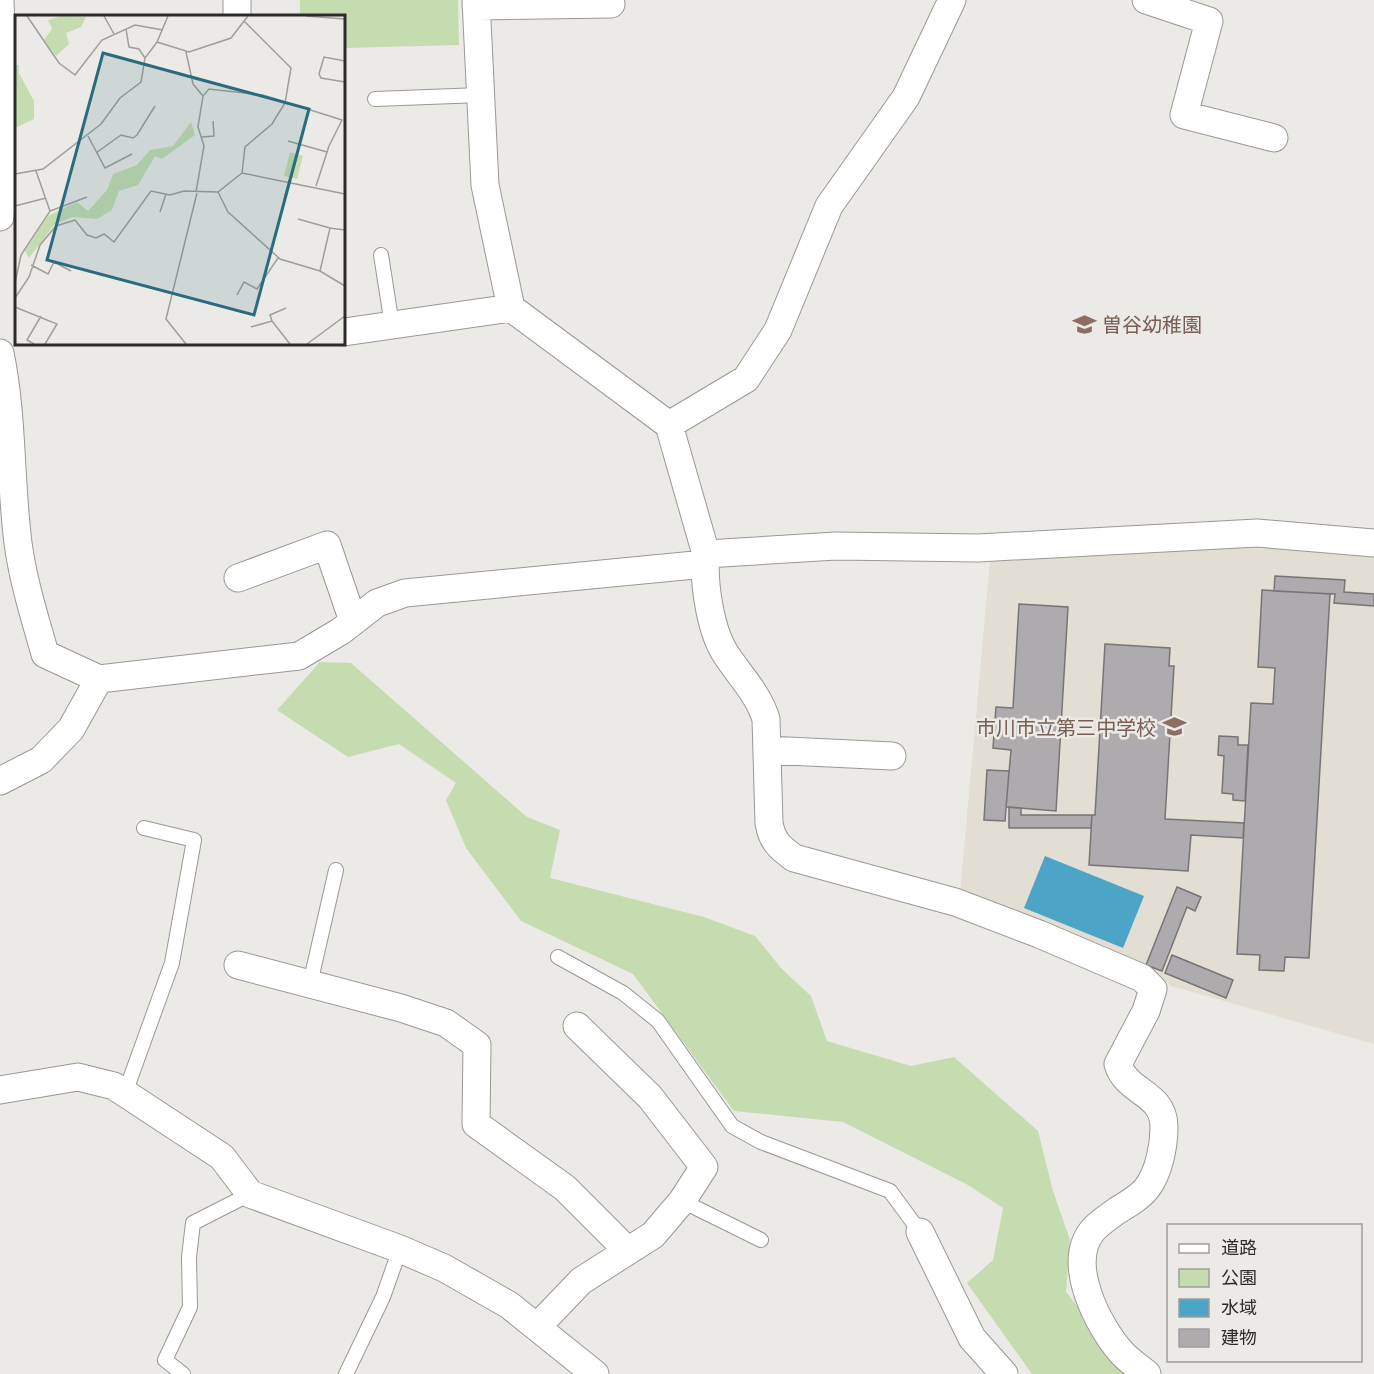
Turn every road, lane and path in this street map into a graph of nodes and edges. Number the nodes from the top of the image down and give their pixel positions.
1 (0, 0) edge
2 (952, 0) edge
3 (1146, 0) edge
4 (476, 3) edge
5 (610, 4) dead end
6 (481, 95) junction
7 (375, 99) dead end
8 (1274, 138) dead end
9 (7, 160) edge
10 (0, 217) edge
11 (381, 255) dead end
12 (511, 308) junction
13 (392, 325) junction
14 (345, 332) edge
15 (0, 352) edge
16 (669, 425) junction
17 (1374, 543) edge
18 (706, 559) junction
19 (238, 578) dead end
20 (353, 621) junction
21 (99, 679) junction
22 (766, 750) junction
23 (892, 756) dead end
24 (0, 781) edge
25 (144, 828) dead end
26 (336, 870) dead end
27 (558, 957) dead end
28 (238, 965) dead end
29 (310, 984) junction
30 (578, 1026) dead end
31 (0, 1090) edge
32 (124, 1093) junction
33 (250, 1194) junction
34 (682, 1202) junction
35 (920, 1232) joint
36 (761, 1240) dead end
37 (400, 1249) junction
38 (628, 1251) junction
39 (537, 1327) junction
40 (183, 1374) edge
41 (346, 1374) edge
42 (595, 1374) edge
43 (1004, 1374) edge
44 (1147, 1374) edge

1 - 9 street
2 - 16 street
3 - 8 street
4 - 5 street
4 - 6 street
6 - 7 lane
6 - 12 street
9 - 10 street
11 - 13 lane
12 - 13 street
12 - 16 street
13 - 14 street
15 - 21 street
16 - 18 street
17 - 18 street
18 - 20 street
18 - 22 street
19 - 20 street
20 - 21 street
21 - 24 street
22 - 23 street
22 - 44 street
25 - 32 lane
26 - 29 lane
27 - 35 lane
28 - 29 street
29 - 38 street
30 - 34 street
31 - 32 street
32 - 33 street
33 - 37 street
33 - 40 lane
34 - 36 lane
34 - 38 street
35 - 43 street
37 - 39 street
37 - 41 lane
38 - 39 street
39 - 42 street

